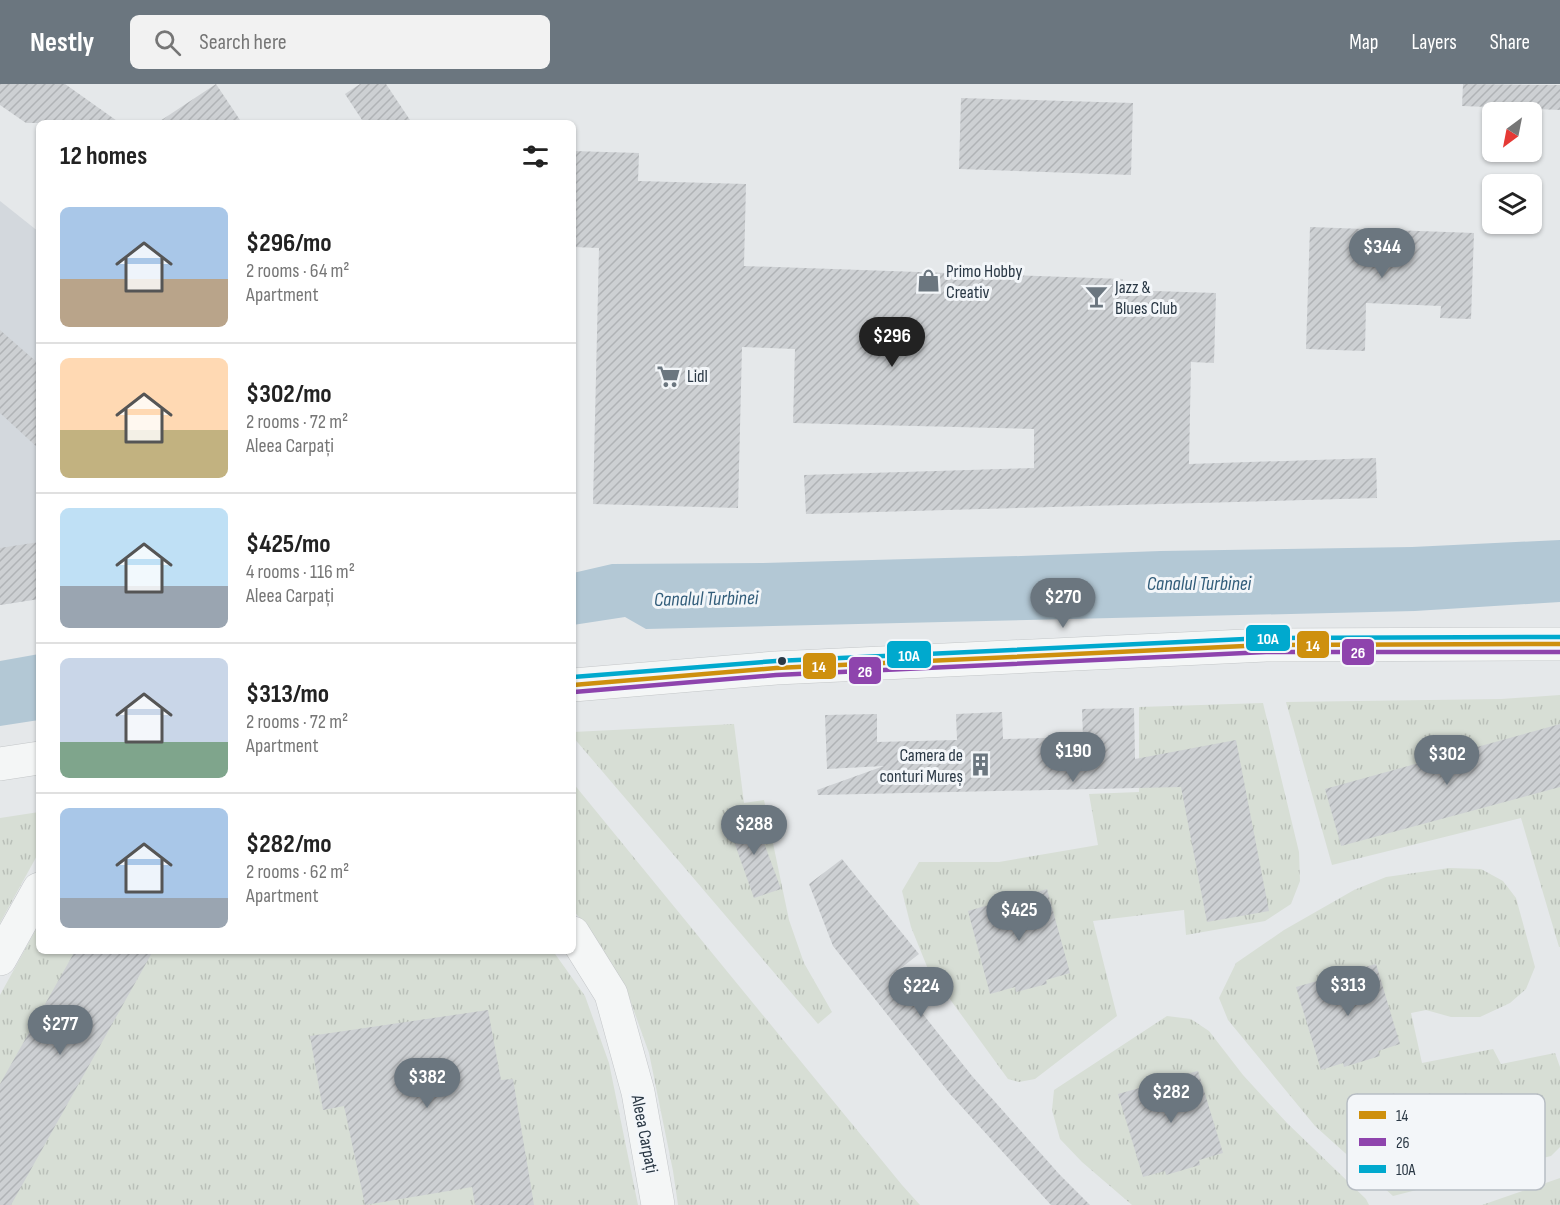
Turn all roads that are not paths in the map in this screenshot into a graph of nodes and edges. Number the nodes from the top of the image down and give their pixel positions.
1 (1560, 644) edge
2 (576, 686) edge
3 (36, 758) edge
4 (0, 764) edge
5 (36, 894) edge
6 (576, 938) edge
7 (0, 959) edge
8 (658, 1205) edge

1 - 2 street
3 - 4 street
5 - 7 street
6 - 8 street, Aleea Carpați

